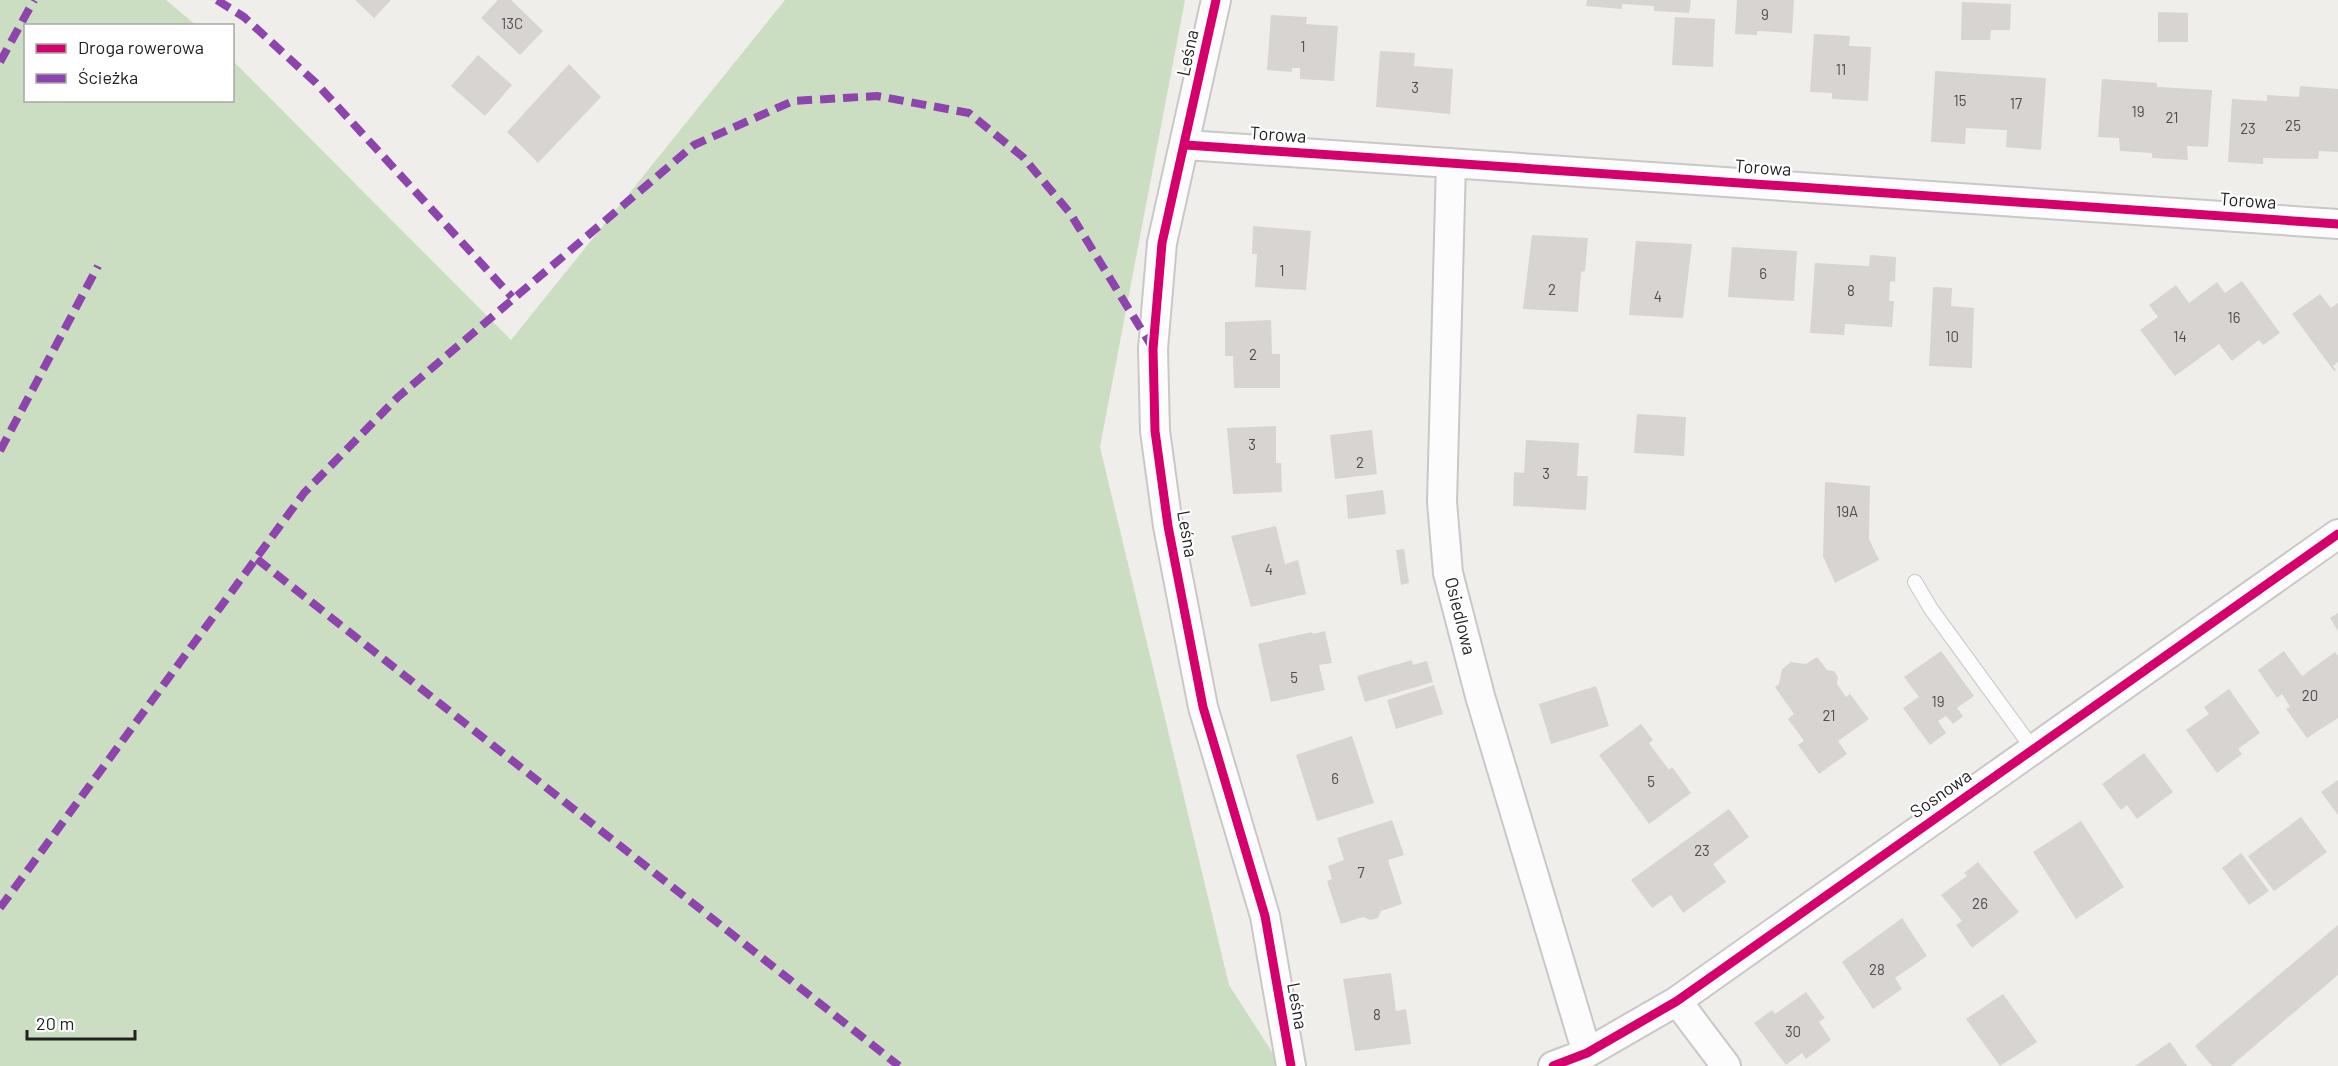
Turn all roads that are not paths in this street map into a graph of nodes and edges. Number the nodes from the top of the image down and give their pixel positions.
1 (1215, 0) edge
2 (1186, 146) junction
3 (1450, 163) junction
4 (2338, 224) edge
5 (2338, 534) edge
6 (1916, 582) dead end
7 (2033, 749) junction
8 (1677, 1001) junction
9 (1587, 1053) junction
10 (1290, 1066) edge
11 (1553, 1066) edge
12 (1726, 1066) edge

1 - 2 street, Leśna
2 - 3 street, Torowa
2 - 10 street, Leśna
3 - 4 street, Torowa
3 - 9 street, Osiedlowa
5 - 7 street, Sosnowa
6 - 7 lane
7 - 8 street, Sosnowa
8 - 9 street, Sosnowa
8 - 12 street
9 - 11 street, Sosnowa

